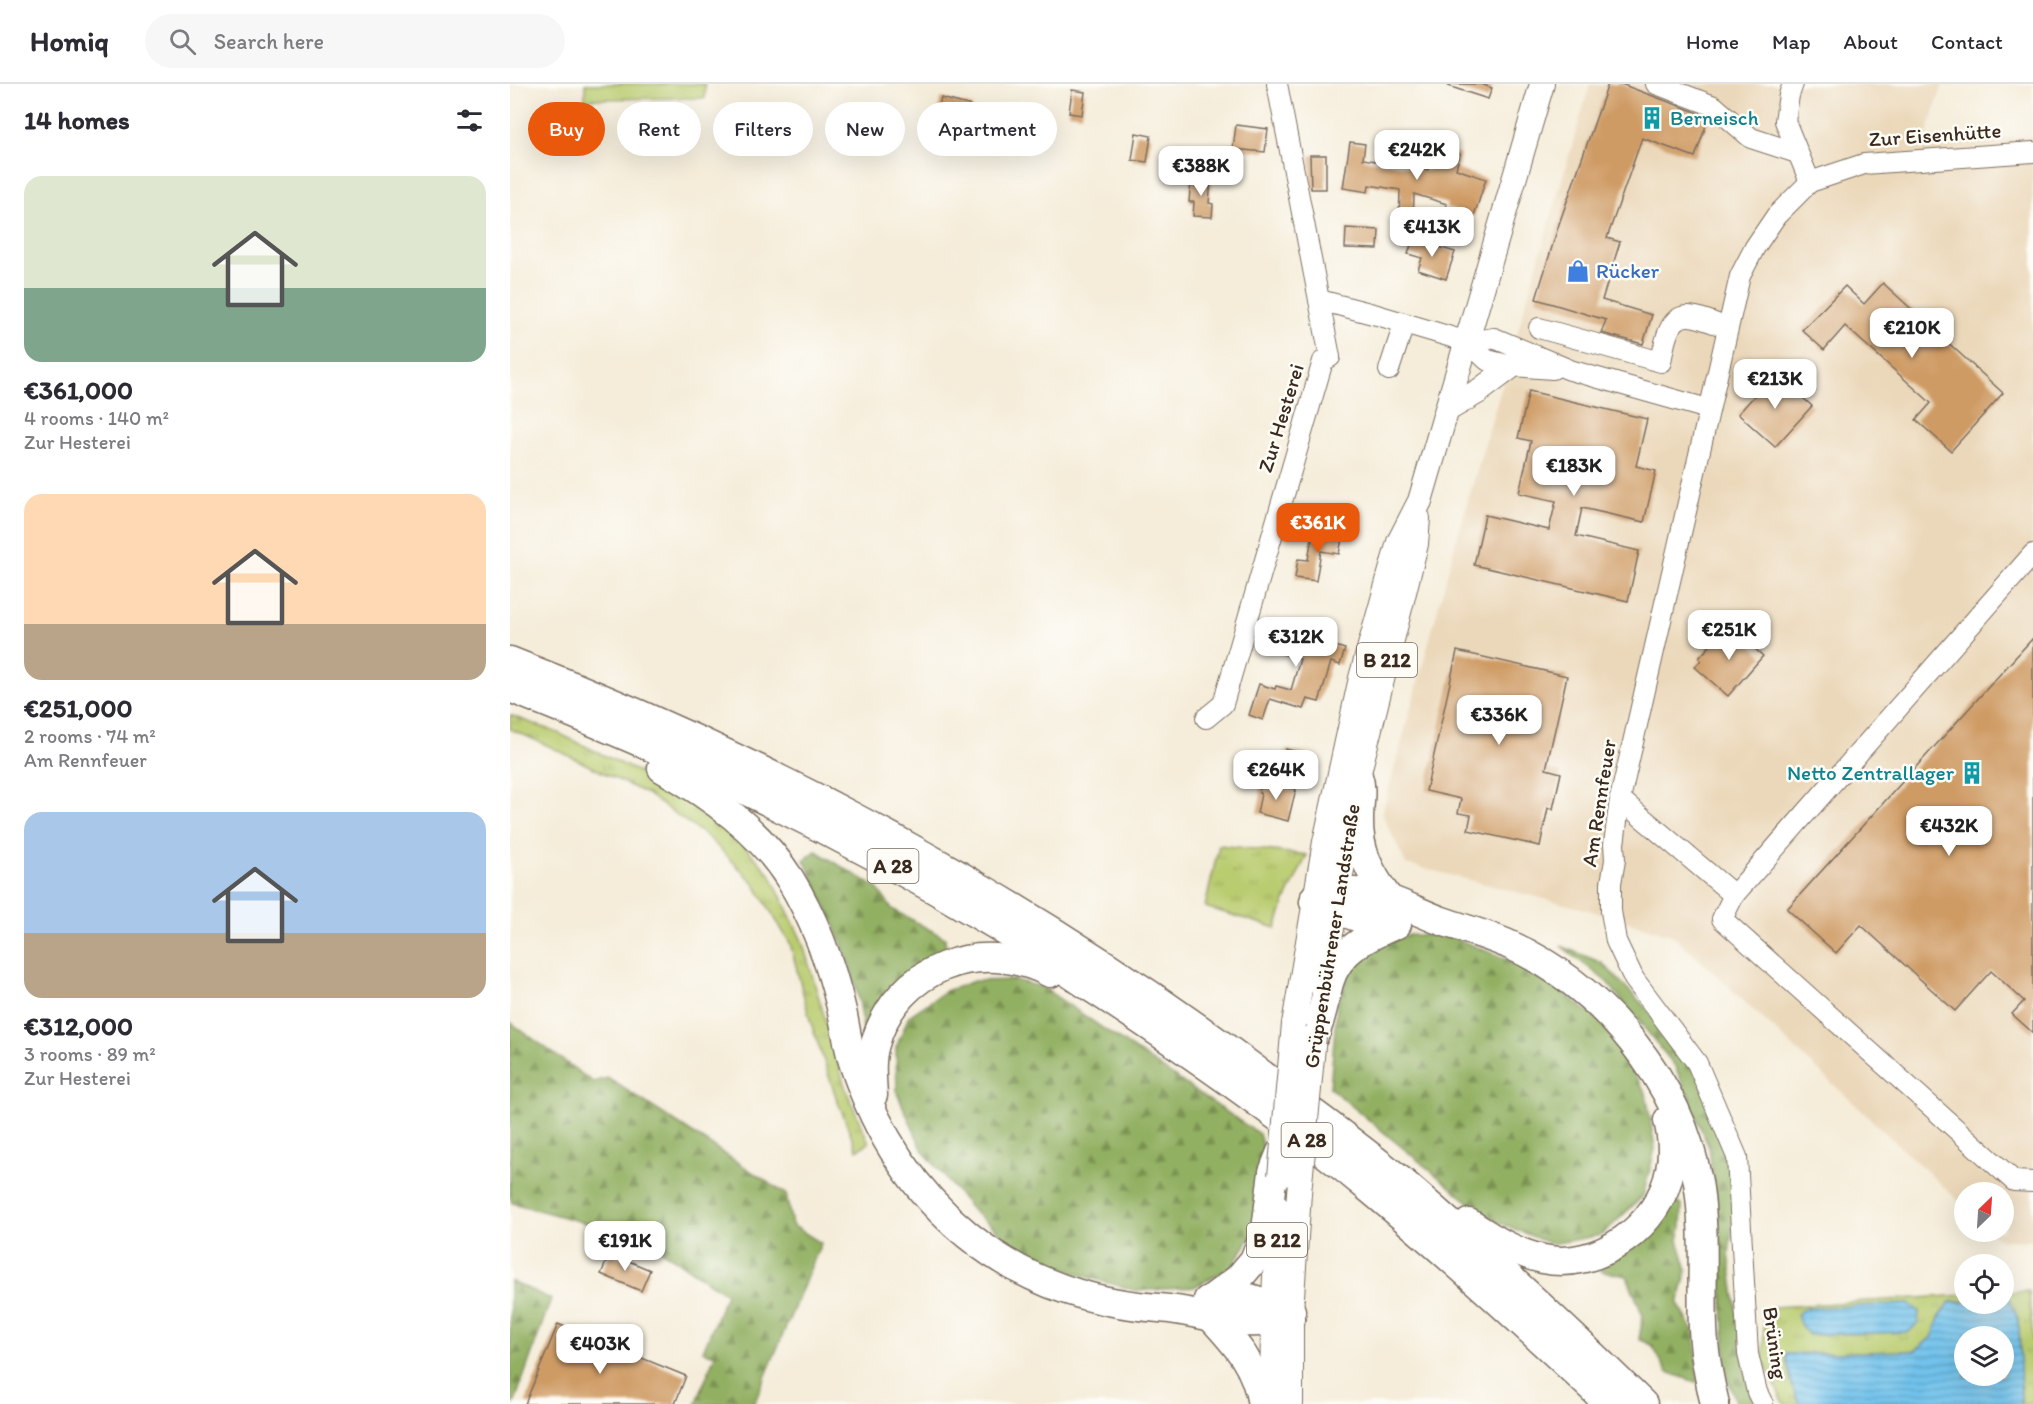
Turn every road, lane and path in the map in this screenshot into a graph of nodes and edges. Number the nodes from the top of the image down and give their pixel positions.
1 (1277, 84) edge
2 (1542, 84) edge
3 (1656, 84) edge
4 (1793, 84) edge
5 (2033, 152) edge
6 (1797, 153) junction
7 (1810, 182) junction
8 (1319, 300) junction
9 (1404, 324) junction
10 (1539, 328) dead end
11 (1728, 328) junction
12 (1468, 342) junction
13 (1512, 366) junction
14 (1389, 370) dead end
15 (1570, 370) junction
16 (1448, 409) junction
17 (1708, 409) junction
18 (1420, 501) junction
19 (2033, 554) edge
20 (510, 661) edge
21 (510, 688) edge
22 (1206, 718) dead end
23 (622, 733) junction
24 (1358, 776) junction
25 (1620, 800) junction
26 (1734, 895) junction
27 (1325, 901) junction
28 (1393, 913) junction
29 (1149, 1025) junction
30 (1304, 1030) junction
31 (1652, 1070) junction
32 (874, 1112) junction
33 (1278, 1167) junction
34 (2033, 1182) edge
35 (1404, 1184) junction
36 (1745, 1287) joint
37 (1212, 1308) junction
38 (1282, 1313) junction
39 (1281, 1377) junction
40 (1262, 1404) edge
41 (1272, 1404) edge
42 (1291, 1404) edge
43 (1609, 1404) edge
44 (1643, 1404) edge
45 (1715, 1404) edge
46 (1764, 1404) edge

1 - 8 street, Zur Hesterei
2 - 12 main road, Grüppenbührener Landstraße / B 212
3 - 6 street
4 - 6 street
5 - 7 street, Zur Eisenhütte
6 - 7 street
7 - 11 street, Zur Eisenhütte
8 - 9 street
8 - 22 street, Zur Hesterei
9 - 12 street
9 - 14 street
10 - 11 street
11 - 17 street, Zur Eisenhütte
12 - 13 street
12 - 15 street
12 - 16 main road, Grüppenbührener Landstraße / B 212
13 - 15 street
13 - 16 main road
15 - 17 street
16 - 18 main road, Grüppenbührener Landstraße / B 212
17 - 25 street, Am Rennfeuer
18 - 24 main road, Grüppenbührener Landstraße / B 212
18 - 27 main road, Grüppenbührener Landstraße / B 212
19 - 26 street
20 - 35 highway, A 28
21 - 23 highway, A 28
23 - 29 highway, A 28
23 - 32 highway
24 - 27 main road, Grüppenbührener Landstraße / B 212
24 - 28 highway
25 - 26 street
25 - 36 street, Am Rennfeuer
26 - 34 street
27 - 28 highway
27 - 30 main road, Grüppenbührener Landstraße / B 212
28 - 30 highway
28 - 31 highway
29 - 32 highway
29 - 43 highway, A 28
30 - 33 main road, Grüppenbührener Landstraße / B 212, bridge
30 - 38 main road, Grüppenbührener Landstraße / B 212, bridge
31 - 35 highway
31 - 45 highway
32 - 37 highway
33 - 37 highway
33 - 38 main road, Grüppenbührener Landstraße / B 212
35 - 44 highway, A 28
36 - 46 street, Brüning
37 - 38 highway
37 - 40 highway
38 - 39 main road, Grüppenbührener Landstraße / B 212
39 - 41 main road
39 - 42 main road

